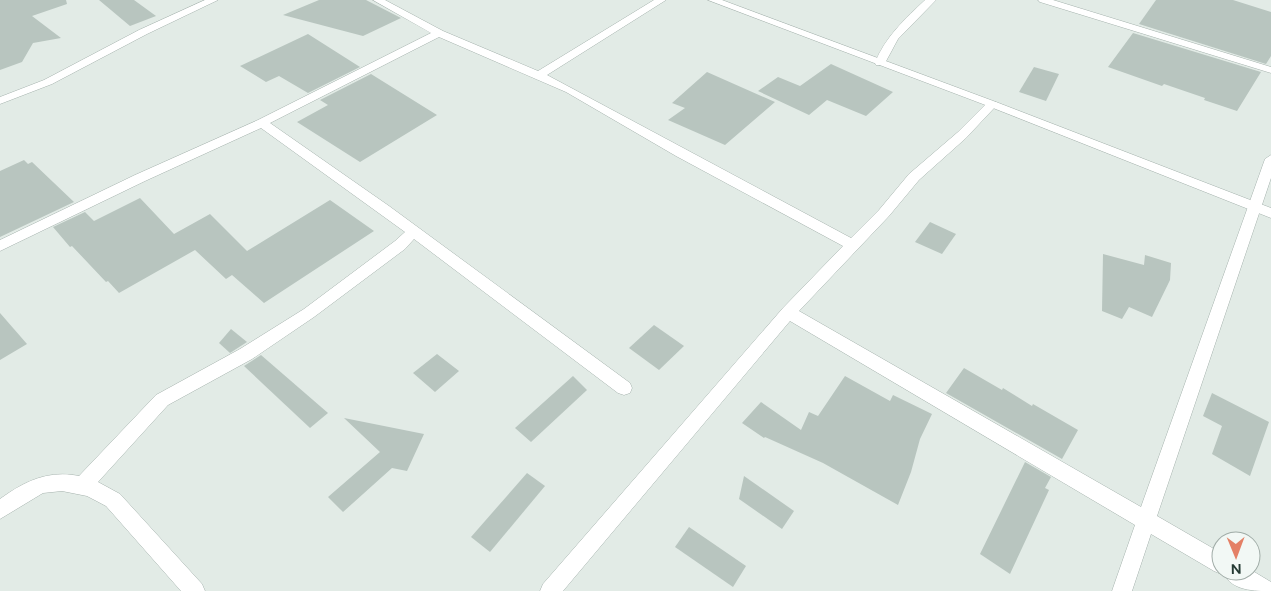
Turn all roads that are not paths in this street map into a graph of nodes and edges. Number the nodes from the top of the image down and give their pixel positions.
1 (213, 0) edge
2 (378, 0) edge
3 (661, 0) edge
4 (713, 0) edge
5 (931, 0) edge
6 (1043, 0) edge
7 (1062, 2) edge
8 (439, 33) junction
9 (880, 63) junction
10 (1271, 70) edge
11 (539, 75) junction
12 (0, 101) edge
13 (992, 104) junction
14 (262, 123) junction
15 (1271, 159) edge
16 (1254, 206) junction
17 (1271, 213) edge
18 (414, 231) junction
19 (852, 245) junction
20 (0, 246) edge
21 (788, 312) junction
22 (624, 388) dead end
23 (83, 486) junction
24 (0, 510) edge
25 (1147, 520) junction
26 (1211, 558) edge
27 (1250, 581) edge
28 (194, 591) edge
29 (550, 591) edge
30 (1122, 591) edge
31 (1267, 591) edge

1 - 12 street
2 - 8 street
3 - 11 street
4 - 9 street
5 - 9 street
6 - 7 street
7 - 10 street
8 - 11 street
8 - 14 street
9 - 13 street
11 - 19 street
13 - 16 street
13 - 19 street
14 - 18 street
14 - 20 street
15 - 16 street
16 - 17 street
16 - 25 street
18 - 22 street
18 - 23 street
19 - 21 street
21 - 25 street
21 - 29 street
23 - 24 street
23 - 28 street
25 - 26 street
25 - 30 street
27 - 31 street

